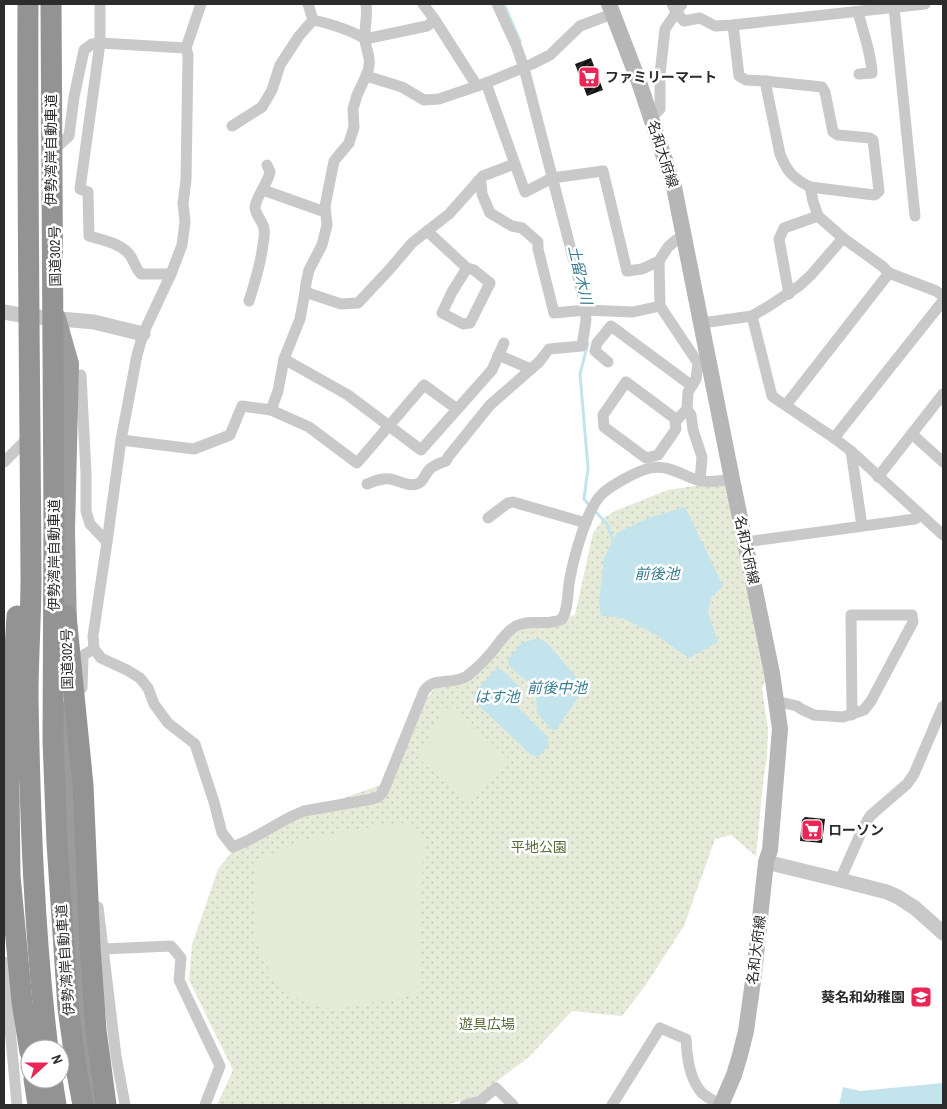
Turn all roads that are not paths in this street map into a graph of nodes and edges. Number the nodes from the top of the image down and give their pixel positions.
1 (27, 4) edge
2 (51, 4) edge
3 (55, 4) edge
4 (100, 4) edge
5 (201, 4) edge
6 (308, 4) edge
7 (366, 4) edge
8 (423, 4) edge
9 (497, 4) edge
10 (925, 4) edge
11 (906, 5) edge
12 (677, 6) edge
13 (894, 7) junction
14 (610, 9) edge
15 (858, 12) junction
16 (313, 20) junction
17 (436, 20) junction
18 (733, 25) junction
19 (365, 39) junction
20 (100, 43) junction
21 (186, 48) junction
22 (527, 67) junction
23 (859, 74) dead end
24 (366, 76) junction
25 (765, 81) junction
26 (481, 84) junction
27 (651, 116) junction
28 (232, 126) dead end
29 (55, 149) junction
30 (514, 164) junction
31 (267, 166) dead end
32 (556, 177) junction
33 (478, 181) junction
34 (810, 187) junction
35 (263, 190) junction
36 (325, 212) junction
37 (818, 216) junction
38 (915, 216) dead end
39 (427, 231) junction
40 (684, 238) junction
41 (843, 238) junction
42 (659, 261) junction
43 (467, 268) junction
44 (889, 273) junction
45 (171, 274) junction
46 (306, 292) junction
47 (789, 294) junction
48 (943, 296) edge
49 (249, 301) dead end
50 (943, 301) edge
51 (660, 306) junction
52 (586, 310) junction
53 (4, 312) edge
54 (26, 316) junction
55 (752, 316) junction
56 (56, 318) junction
57 (702, 323) junction
58 (143, 334) junction
59 (504, 343) dead end
60 (498, 355) junction
61 (284, 359) junction
62 (608, 362) dead end
63 (530, 369) junction
64 (81, 375) dead end
65 (692, 386) junction
66 (943, 394) edge
67 (786, 405) junction
68 (457, 409) junction
69 (687, 409) junction
70 (272, 410) junction
71 (677, 420) junction
72 (389, 426) junction
73 (912, 434) junction
74 (834, 438) junction
75 (121, 440) junction
76 (25, 441) junction
77 (850, 451) junction
78 (4, 462) edge
79 (943, 462) edge
80 (878, 477) junction
81 (732, 479) junction
82 (700, 481) junction
83 (367, 484) dead end
84 (590, 513) junction
85 (921, 515) junction
86 (488, 518) dead end
87 (54, 523) junction
88 (862, 526) junction
89 (943, 535) edge
90 (107, 542) junction
91 (745, 542) junction
92 (31, 580) junction
93 (94, 648) junction
94 (776, 701) junction
95 (943, 706) edge
96 (852, 715) junction
97 (766, 862) junction
98 (840, 880) junction
99 (943, 933) edge
100 (103, 949) junction
101 (4, 962) edge
102 (28, 1039) edge
103 (45, 1039) edge
104 (46, 1039) edge
105 (36, 1089) edge
106 (53, 1089) edge
107 (17, 1105) edge
108 (38, 1105) edge
109 (55, 1105) edge
110 (83, 1105) edge
111 (96, 1105) edge
112 (106, 1105) edge
113 (125, 1105) edge
114 (205, 1105) edge
115 (465, 1105) edge
116 (513, 1105) edge
117 (612, 1105) edge
118 (721, 1105) edge

1 - 54 highway, 国道302号
1 - 92 highway, 伊勢湾岸自動車道, bridge
2 - 87 highway, 伊勢湾岸自動車道, bridge
3 - 29 highway, 国道302号
4 - 20 street
5 - 21 street
6 - 16 street
7 - 19 street
8 - 17 street
9 - 22 street
10 - 11 street
11 - 13 street
12 - 18 street
12 - 27 street
13 - 15 street
13 - 38 street
14 - 22 street
14 - 27 main road, 名和大府線
15 - 18 street
15 - 23 street
16 - 19 street
16 - 28 street
17 - 19 street
17 - 26 street
18 - 25 street
19 - 24 street
20 - 21 street
20 - 29 street
20 - 45 street
21 - 45 street
22 - 26 street
22 - 32 street
24 - 26 street
24 - 36 street
25 - 34 street
25 - 34 street
26 - 30 street
27 - 40 main road, 名和大府線
29 - 56 highway, 国道302号
30 - 32 street
30 - 33 street
31 - 35 street
32 - 42 street
32 - 52 street
33 - 39 street
33 - 52 street
34 - 37 street
35 - 36 street
35 - 49 street
36 - 46 street
37 - 41 street
37 - 47 street
39 - 43 street
39 - 46 street
40 - 42 street
40 - 57 main road, 名和大府線
41 - 44 street
41 - 47 street
42 - 51 street
43 - 43 street
44 - 48 street
44 - 67 street
45 - 58 street
46 - 61 street
47 - 55 street
50 - 74 street
51 - 52 street
51 - 65 street
52 - 63 street
53 - 54 street
54 - 56 street
54 - 76 highway, 国道302号
55 - 57 street
55 - 67 street
56 - 58 street
56 - 111 highway, 国道302号
57 - 81 main road, 名和大府線
58 - 75 street
59 - 60 street
60 - 63 street
60 - 68 street
61 - 70 street
61 - 72 street
62 - 65 street
63 - 83 street
64 - 90 street
65 - 69 street
66 - 73 street
67 - 74 street
68 - 72 street
68 - 72 street
69 - 71 street
69 - 82 street
70 - 72 street
70 - 75 street
71 - 71 street
73 - 79 street
73 - 80 street
74 - 77 street
75 - 90 street
76 - 78 street
76 - 103 highway, 国道302号
77 - 80 street
77 - 88 street
80 - 85 street
81 - 82 street
81 - 91 main road, 名和大府線
82 - 84 street
84 - 86 street
84 - 93 street
85 - 88 street
85 - 89 street
87 - 110 highway, 伊勢湾岸自動車道, bridge
87 - 112 highway, bridge
88 - 91 street
90 - 93 street
91 - 94 main road, 名和大府線
92 - 102 highway, bridge
92 - 104 highway, 伊勢湾岸自動車道, bridge
93 - 100 street
94 - 96 street
94 - 97 main road, 名和大府線
95 - 98 street
96 - 96 street
97 - 98 street
97 - 118 main road, 名和大府線
98 - 99 street
100 - 113 street
100 - 114 street
101 - 107 street
105 - 108 highway
106 - 109 highway
115 - 116 street
117 - 118 street

